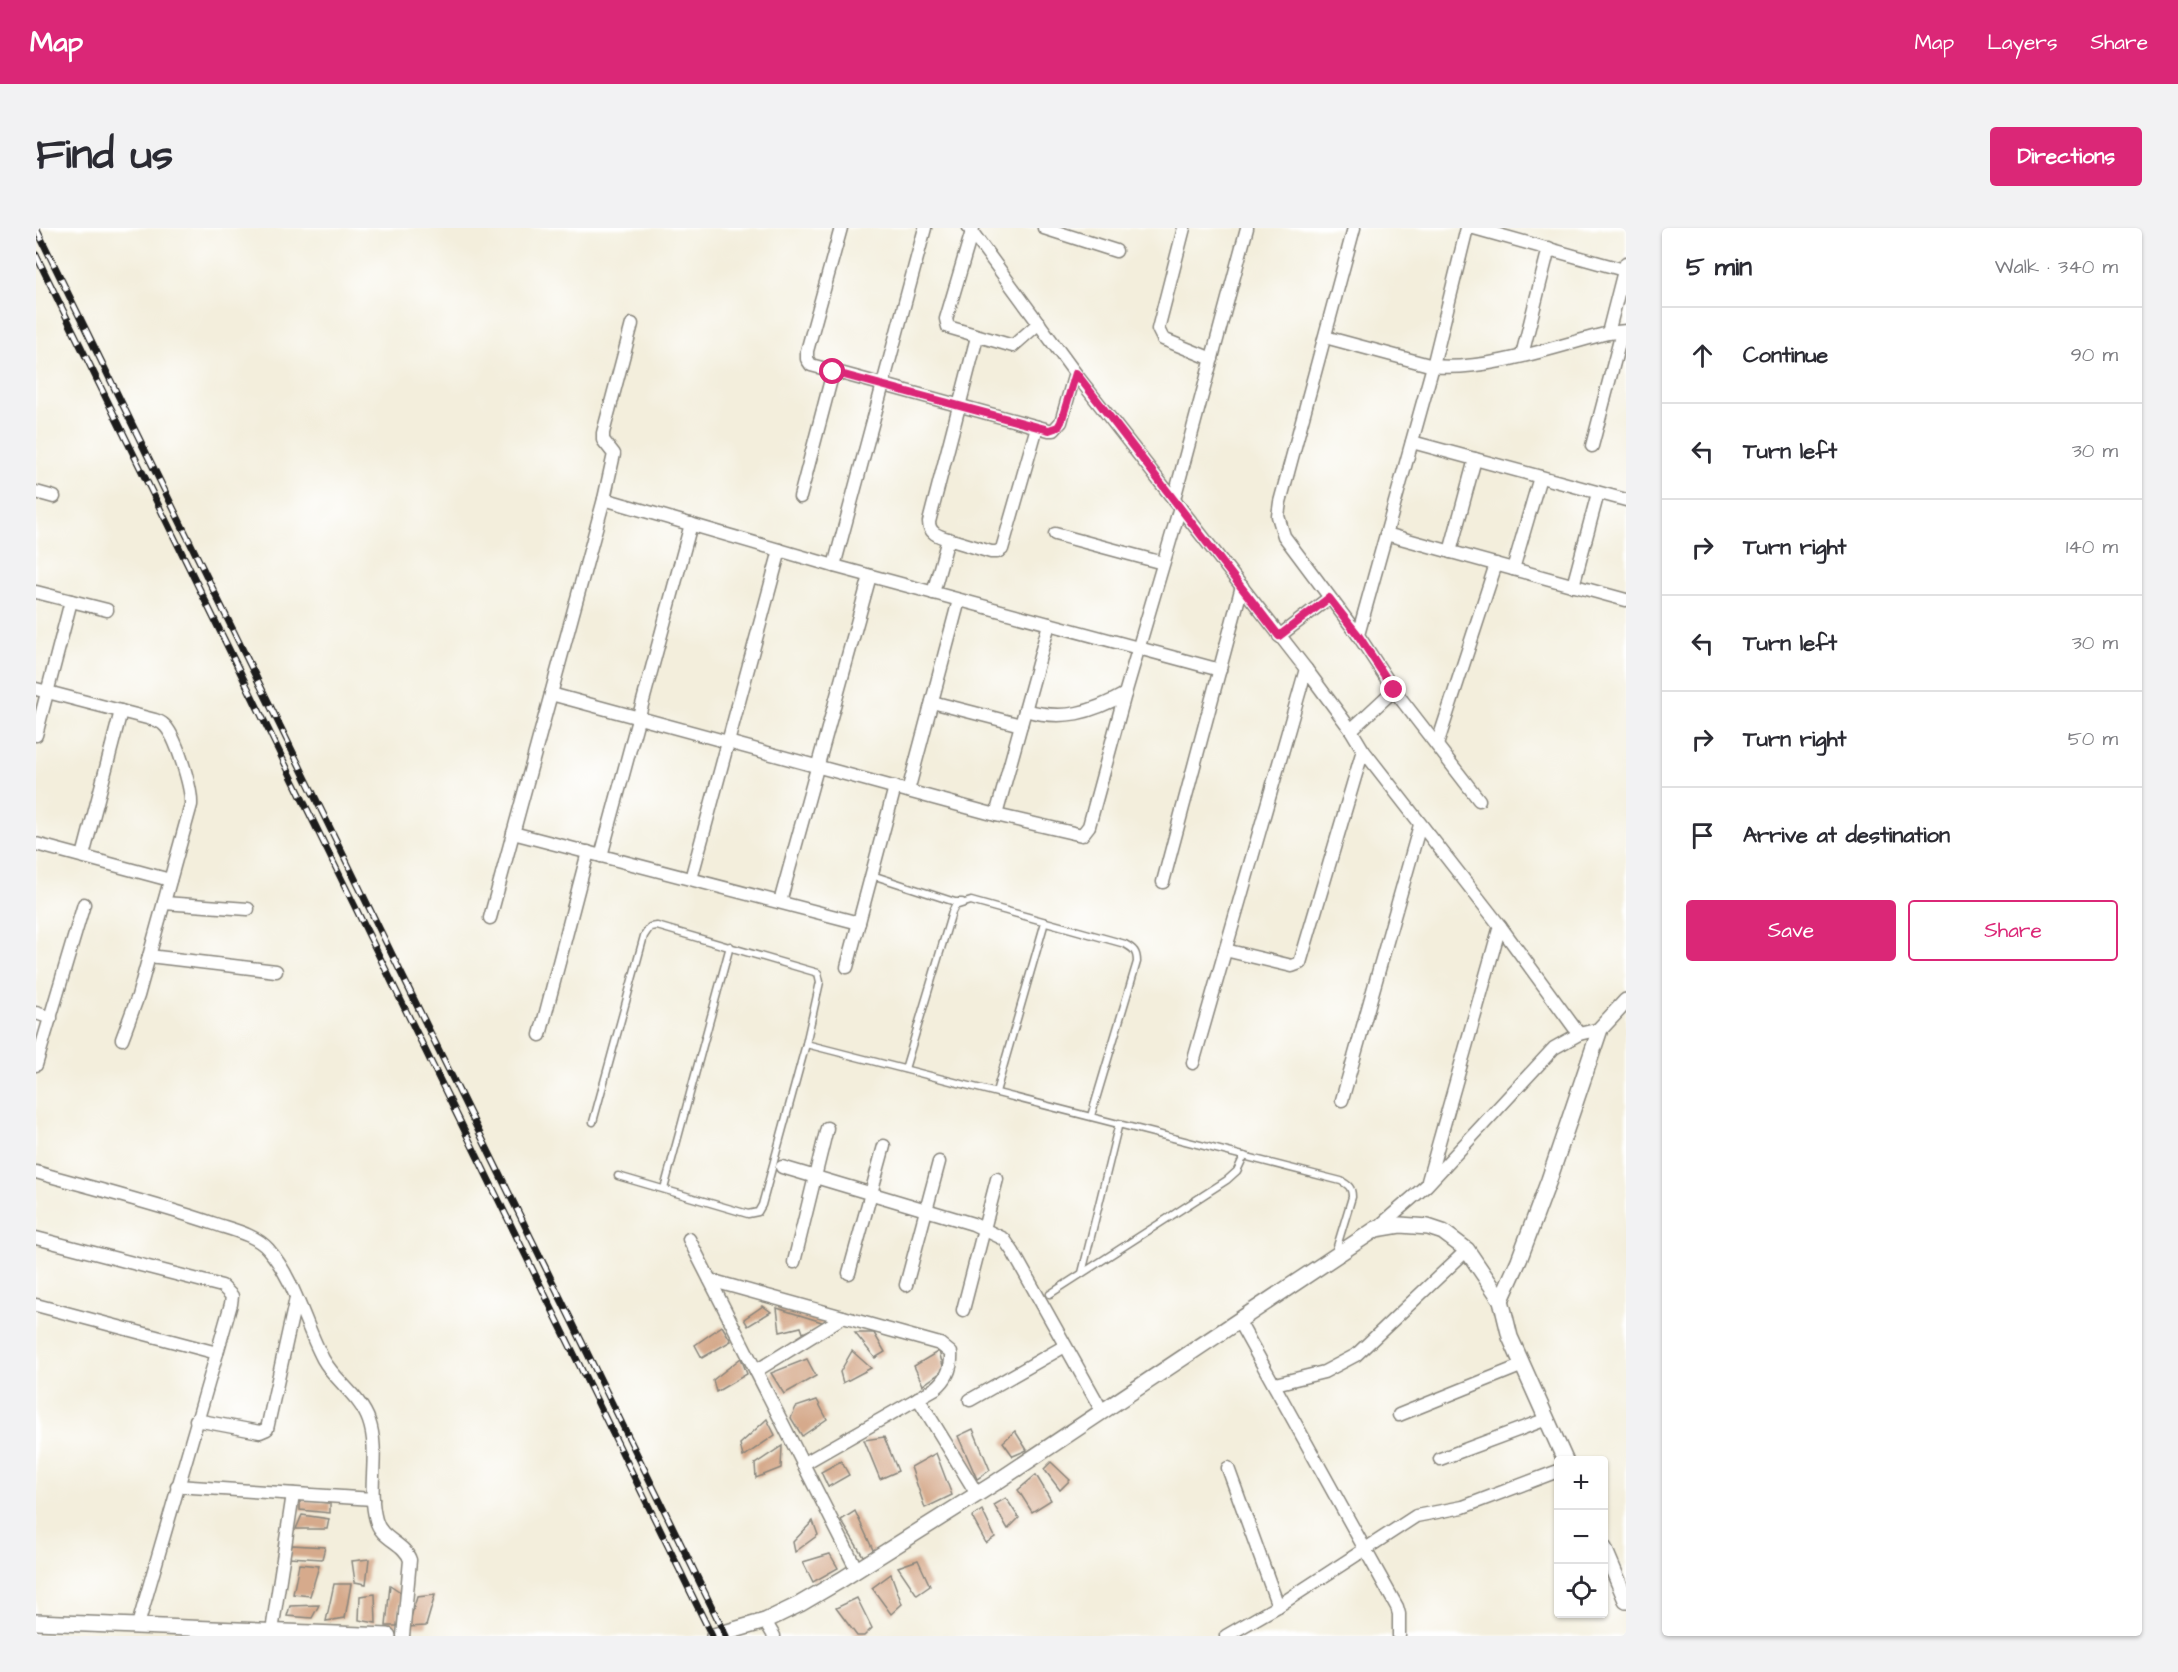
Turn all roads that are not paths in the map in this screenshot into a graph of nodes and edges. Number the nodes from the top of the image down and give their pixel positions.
1 (841, 228) edge
2 (925, 228) edge
3 (1044, 228) edge
4 (1184, 228) edge
5 (1247, 228) edge
6 (1354, 228) edge
7 (1467, 228) edge
8 (1474, 228) edge
9 (971, 229) edge
10 (1549, 248) junction
11 (1116, 251) dead end
12 (1625, 266) edge
13 (1039, 323) junction
14 (632, 324) dead end
15 (1624, 331) edge
16 (1608, 333) junction
17 (977, 337) junction
18 (1324, 337) junction
19 (1522, 355) junction
20 (1212, 359) junction
21 (1433, 366) junction
22 (833, 372) junction
23 (1076, 373) junction
24 (882, 385) junction
25 (959, 405) junction
26 (1037, 427) junction
27 (1412, 442) junction
28 (1592, 446) dead end
29 (1475, 459) junction
30 (1540, 477) junction
31 (36, 492) edge
32 (1598, 493) junction
33 (54, 497) dead end
34 (800, 497) dead end
35 (604, 499) junction
36 (1626, 500) edge
37 (1177, 503) junction
38 (691, 524) junction
39 (1055, 534) dead end
40 (1386, 534) junction
41 (948, 539) junction
42 (780, 550) junction
43 (1450, 552) junction
44 (1163, 563) junction
45 (1496, 564) junction
46 (834, 566) junction
47 (1513, 569) junction
48 (870, 576) junction
49 (1242, 586) junction
50 (1573, 586) junction
51 (36, 592) edge
52 (933, 593) junction
53 (1329, 598) junction
54 (959, 600) junction
55 (1626, 600) edge
56 (71, 601) junction
57 (107, 610) dead end
58 (1049, 624) junction
59 (1358, 635) junction
60 (1279, 636) junction
61 (1138, 648) junction
62 (1306, 669) junction
63 (1220, 670) junction
64 (1394, 690) junction
65 (42, 691) edge
66 (551, 694) junction
67 (1125, 694) junction
68 (932, 702) junction
69 (1025, 710) junction
70 (121, 711) junction
71 (638, 718) junction
72 (1021, 725) junction
73 (1350, 730) junction
74 (36, 735) edge
75 (727, 742) junction
76 (1437, 745) junction
77 (1363, 750) junction
78 (817, 766) junction
79 (895, 788) junction
80 (908, 791) junction
81 (1479, 800) dead end
82 (996, 815) junction
83 (1420, 825) junction
84 (513, 833) junction
85 (36, 844) edge
86 (588, 852) junction
87 (601, 855) junction
88 (83, 856) junction
89 (872, 875) junction
90 (691, 879) junction
91 (170, 880) junction
92 (1163, 882) dead end
93 (780, 902) junction
94 (962, 902) junction
95 (164, 903) junction
96 (84, 904) dead end
97 (248, 909) dead end
98 (490, 918) dead end
99 (1046, 922) junction
100 (859, 923) junction
101 (1500, 926) junction
102 (730, 946) junction
103 (1225, 950) junction
104 (149, 956) junction
105 (847, 967) dead end
106 (276, 971) dead end
107 (1626, 1001) edge
108 (36, 1013) edge
109 (51, 1018) junction
110 (1600, 1029) junction
111 (1579, 1034) junction
112 (540, 1035) dead end
113 (122, 1039) dead end
114 (806, 1044) junction
115 (1193, 1063) dead end
116 (36, 1065) edge
117 (905, 1069) junction
118 (996, 1092) junction
119 (1342, 1100) dead end
120 (1091, 1116) junction
121 (593, 1122) dead end
122 (1119, 1123) junction
123 (827, 1128) dead end
124 (884, 1146) dead end
125 (1244, 1156) junction
126 (939, 1162) dead end
127 (782, 1167) dead end
128 (36, 1172) edge
129 (618, 1176) dead end
130 (815, 1177) junction
131 (997, 1179) dead end
132 (1427, 1185) junction
133 (664, 1189) junction
134 (871, 1194) junction
135 (926, 1210) junction
136 (984, 1228) junction
137 (1376, 1229) junction
138 (36, 1238) edge
139 (689, 1239) dead end
140 (1467, 1250) junction
141 (1334, 1257) junction
142 (794, 1262) dead end
143 (849, 1273) dead end
144 (1082, 1273) junction
145 (710, 1280) junction
146 (906, 1285) dead end
147 (1050, 1294) dead end
148 (296, 1298) junction
149 (1500, 1300) junction
150 (36, 1305) edge
151 (963, 1310) dead end
152 (843, 1317) junction
153 (1238, 1320) junction
154 (1065, 1346) junction
155 (217, 1353) junction
156 (1523, 1365) junction
157 (756, 1371) junction
158 (1275, 1384) junction
159 (918, 1398) junction
160 (970, 1400) dead end
161 (1102, 1411) junction
162 (1399, 1415) dead end
163 (1547, 1419) junction
164 (196, 1420) junction
165 (1563, 1456) edge
166 (1440, 1459) dead end
167 (803, 1464) junction
168 (1228, 1468) dead end
169 (1554, 1473) edge
170 (177, 1486) junction
171 (293, 1494) junction
172 (977, 1494) junction
173 (373, 1499) junction
174 (1365, 1550) junction
175 (1608, 1557) edge
176 (857, 1570) junction
177 (1626, 1600) edge
178 (1278, 1606) junction
179 (765, 1621) junction
180 (36, 1622) edge
181 (138, 1624) junction
182 (272, 1631) junction
183 (314, 1634) edge
184 (388, 1636) edge
185 (403, 1636) edge
186 (714, 1636) edge
187 (774, 1636) edge
188 (1226, 1636) edge
189 (1399, 1636) edge

1 - 22 street
2 - 24 street
3 - 11 street
4 - 20 street
5 - 20 street
6 - 18 street
7 - 21 street
8 - 10 street
9 - 13 street
9 - 17 street
10 - 12 street
10 - 19 street
12 - 16 street
13 - 17 street
13 - 23 street
14 - 35 street
15 - 16 street
15 - 28 street
16 - 19 street
17 - 25 street
18 - 21 street
18 - 53 street
19 - 21 street
20 - 37 street
21 - 27 street
22 - 24 street
22 - 34 street
23 - 26 street
23 - 37 street
24 - 25 street
24 - 46 street
25 - 26 street
25 - 41 street
26 - 41 street
27 - 29 street
27 - 40 street
29 - 30 street
29 - 43 street
30 - 32 street
30 - 47 street
31 - 33 street
32 - 36 street
32 - 50 street
35 - 38 street
35 - 66 street
37 - 44 street
37 - 49 street
38 - 42 street
38 - 71 street
39 - 44 street
40 - 43 street
40 - 59 street
41 - 52 street
42 - 46 street
42 - 75 street
43 - 45 street
44 - 61 street
45 - 47 street
45 - 76 street
46 - 48 street
47 - 50 street
48 - 52 street
48 - 78 street
49 - 60 street
49 - 63 street
50 - 55 street
51 - 56 street
52 - 54 street
53 - 59 street
53 - 60 street
54 - 58 street
54 - 68 street
56 - 57 street
56 - 65 street
58 - 61 street
58 - 69 street
59 - 64 street
60 - 62 street
61 - 63 street
61 - 67 street
62 - 73 street
62 - 103 street
63 - 92 street
64 - 73 street
64 - 76 street
65 - 70 street
65 - 74 street
66 - 71 street
66 - 84 street
67 - 69 street
67 - 82 street
68 - 72 street
68 - 80 street
69 - 72 street
70 - 88 street
70 - 91 street
71 - 75 street
71 - 87 street
72 - 82 street
73 - 77 street
75 - 78 street
75 - 90 street
76 - 81 street
77 - 83 street
77 - 103 street
78 - 79 street
78 - 93 street
79 - 80 street
79 - 89 street
80 - 82 street
83 - 101 street
83 - 119 street
84 - 86 street
84 - 98 street
85 - 88 street
86 - 87 street
86 - 112 street
87 - 90 street
88 - 91 street
89 - 94 lane
89 - 100 street
90 - 93 street
91 - 95 street
93 - 100 street
94 - 99 lane
94 - 117 lane
95 - 97 street
95 - 104 street
96 - 109 street
99 - 118 lane
99 - 120 lane
100 - 105 street
101 - 111 street
101 - 132 street
102 - 114 lane
102 - 121 lane
102 - 133 lane
103 - 115 street
104 - 106 street
104 - 113 street
107 - 110 street
108 - 109 street
109 - 116 street
110 - 111 street
110 - 149 street
111 - 132 street
114 - 117 lane
114 - 133 lane
117 - 118 lane
118 - 120 lane
120 - 122 lane
122 - 125 lane
122 - 144 lane
123 - 130 street
124 - 134 street
125 - 141 lane
125 - 144 lane
126 - 135 street
127 - 130 street
128 - 148 street
129 - 133 lane
130 - 134 street
130 - 142 street
131 - 136 street
132 - 137 street
134 - 135 street
134 - 143 street
135 - 136 street
135 - 146 street
136 - 151 street
136 - 154 street
137 - 140 street
137 - 141 street
138 - 155 street
139 - 145 street
140 - 149 street
140 - 158 street
141 - 153 street
144 - 147 lane
145 - 152 street
145 - 157 street
148 - 164 street
148 - 173 street
149 - 156 street
150 - 155 street
152 - 157 street
152 - 159 street
153 - 158 street
153 - 161 street
154 - 160 street
154 - 161 street
155 - 164 street
156 - 162 street
156 - 163 street
157 - 167 street
158 - 174 street
159 - 167 street
159 - 172 street
161 - 172 street
163 - 165 street
163 - 166 street
164 - 170 street
167 - 176 street
168 - 178 street
169 - 174 street
170 - 171 street
170 - 181 street
171 - 173 street
171 - 182 street
172 - 176 street
173 - 185 street
174 - 178 street
174 - 189 street
175 - 177 street
176 - 179 street
178 - 188 street
179 - 186 street
179 - 187 street
180 - 181 street
181 - 182 street
182 - 183 street
183 - 184 street

